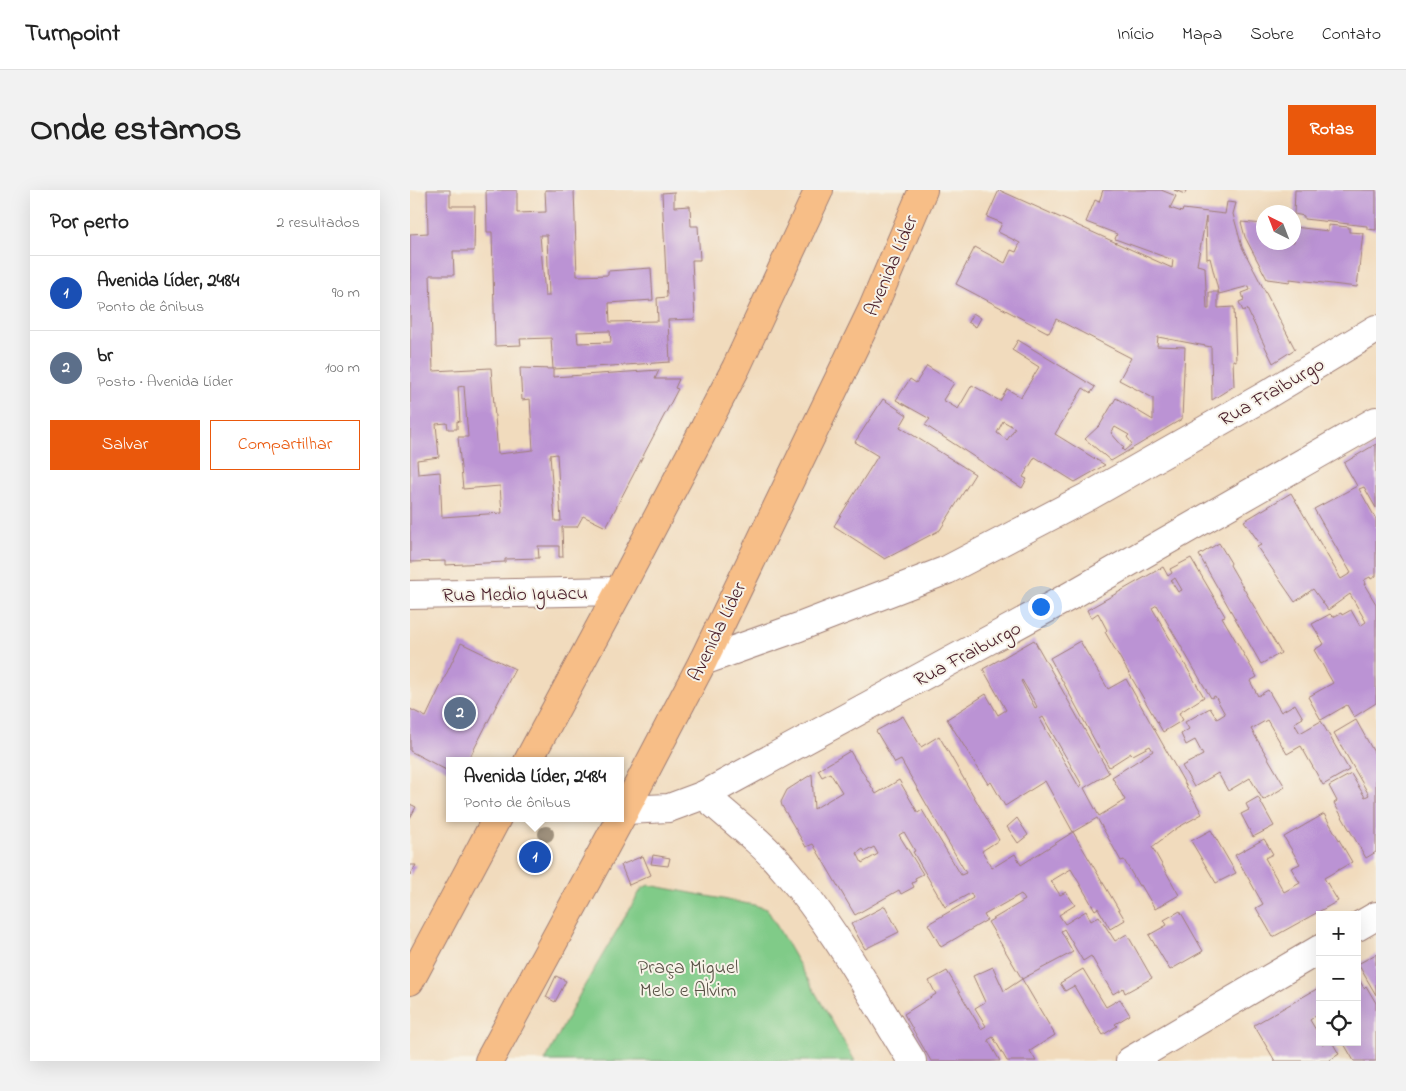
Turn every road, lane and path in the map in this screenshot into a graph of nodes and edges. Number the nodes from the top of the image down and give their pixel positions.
1 (819, 190) edge
2 (922, 190) edge
3 (1376, 329) edge
4 (1376, 422) edge
5 (619, 591) junction
6 (410, 595) edge
7 (702, 661) junction
8 (530, 757) edge
9 (704, 795) junction
10 (625, 810) joint
11 (495, 822) edge
12 (618, 822) edge
13 (1376, 916) edge
14 (1361, 925) edge
15 (1316, 951) edge
16 (410, 981) edge
17 (489, 1061) edge
18 (912, 1061) edge
19 (1130, 1061) edge

1 - 5 main road
2 - 7 main road, Avenida Líder
3 - 7 street, Rua Fraiburgo
4 - 9 street, Rua Fraiburgo
5 - 6 street, Rua Medio Iguacu
5 - 8 main road
7 - 10 main road, Avenida Líder
9 - 10 street, Rua Fraiburgo
9 - 18 street
11 - 16 main road
12 - 17 main road, Avenida Líder
13 - 14 street
15 - 19 street

